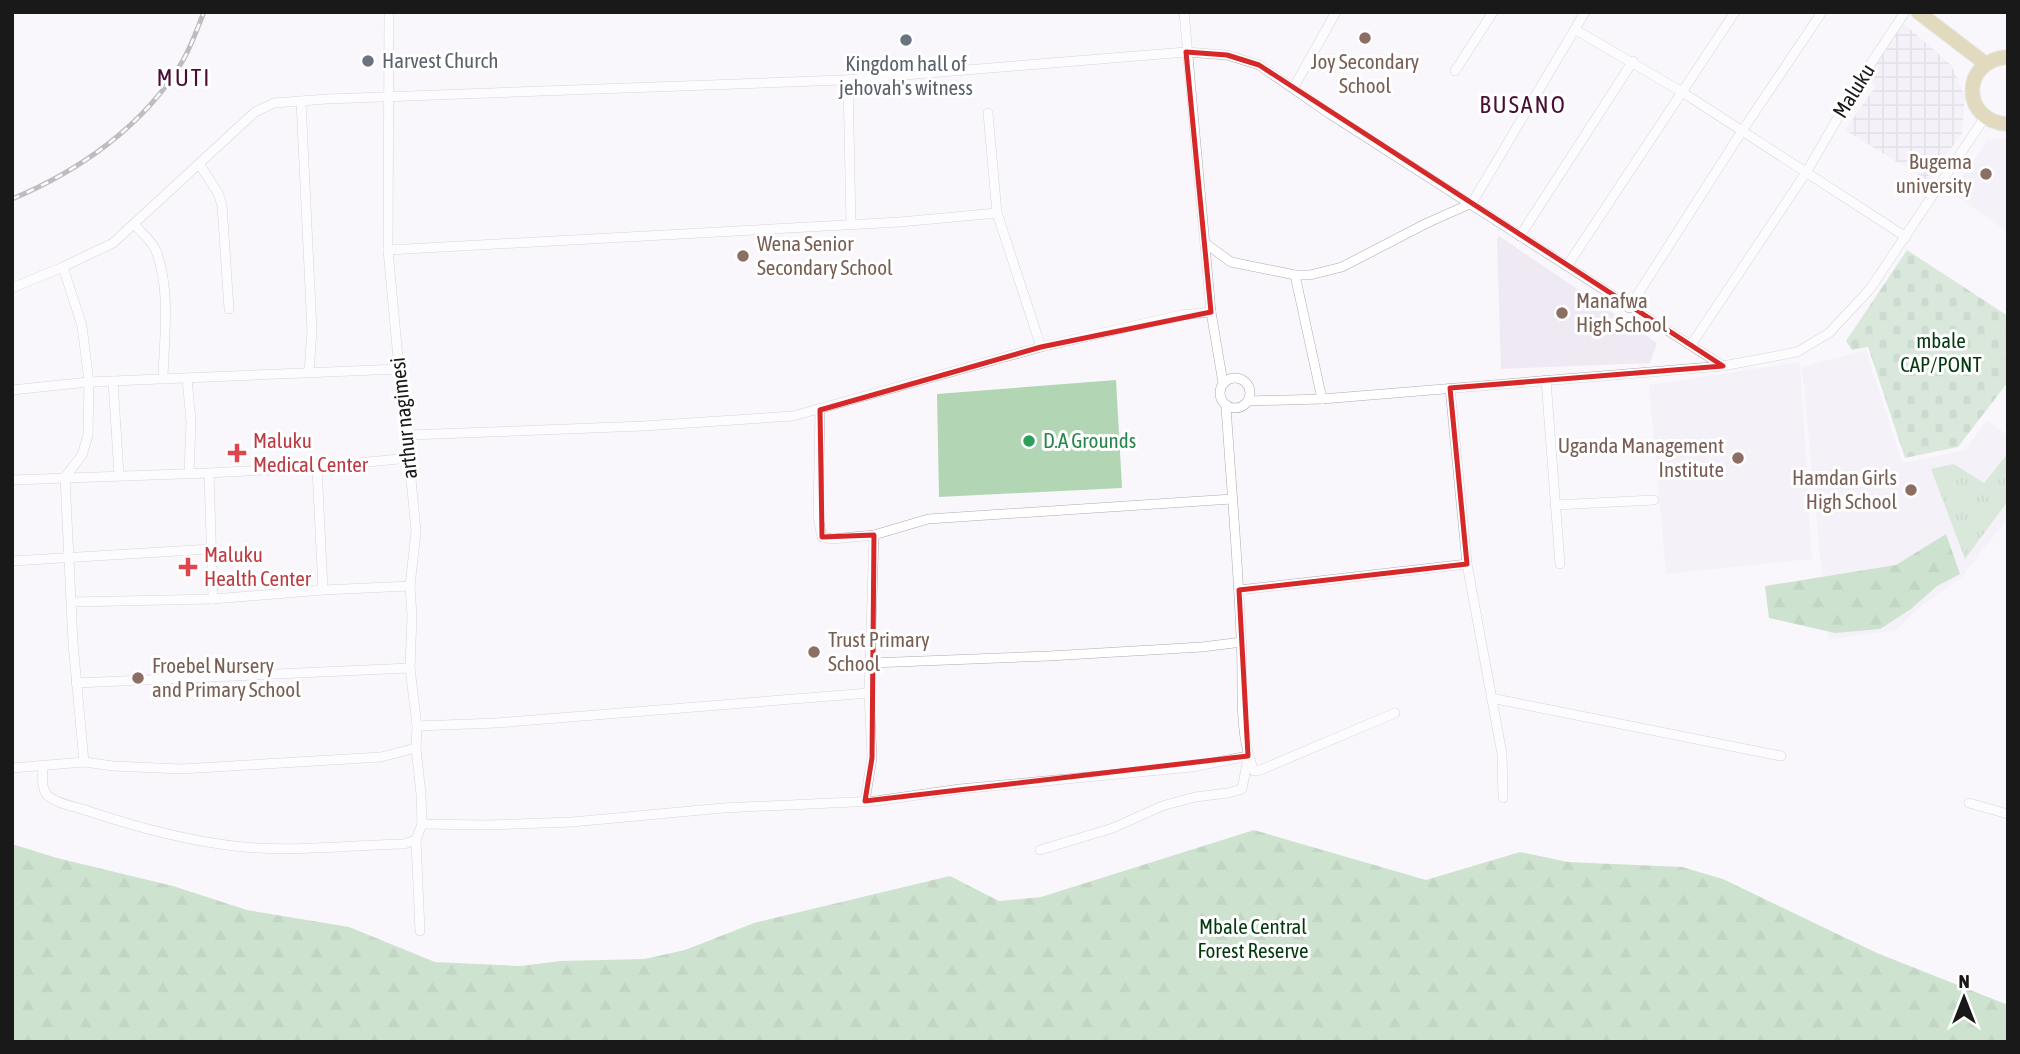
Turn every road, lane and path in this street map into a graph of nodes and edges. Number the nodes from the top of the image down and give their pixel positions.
1 (389, 12) edge
2 (1184, 12) edge
3 (1336, 12) edge
4 (1493, 12) edge
5 (1585, 12) edge
6 (1735, 12) edge
7 (1822, 12) edge
8 (1905, 12) edge
9 (1918, 12) edge
10 (1576, 30) junction
11 (1186, 52) junction
12 (2007, 56) edge
13 (1633, 61) junction
14 (1986, 64) junction
15 (1455, 71) dead end
16 (848, 80) junction
17 (1294, 87) junction
18 (1682, 92) junction
19 (388, 96) junction
20 (301, 101) junction
21 (988, 113) dead end
22 (1985, 117) junction
23 (2008, 124) edge
24 (1742, 131) junction
25 (200, 165) junction
26 (1807, 171) junction
27 (1472, 203) junction
28 (997, 214) junction
29 (851, 224) junction
30 (135, 225) junction
31 (1520, 236) junction
32 (1906, 237) junction
33 (1205, 243) junction
34 (388, 250) junction
35 (1567, 266) junction
36 (63, 268) junction
37 (1296, 275) junction
38 (12, 288) edge
39 (1629, 308) junction
40 (229, 309) dead end
41 (1211, 312) junction
42 (1691, 345) junction
43 (1041, 347) junction
44 (1723, 366) junction
45 (398, 369) junction
46 (309, 371) junction
47 (187, 378) junction
48 (163, 379) junction
49 (1546, 380) junction
50 (113, 381) junction
51 (89, 382) junction
52 (1223, 383) junction
53 (1450, 388) junction
54 (12, 390) edge
55 (1322, 399) junction
56 (1248, 401) junction
57 (1226, 406) junction
58 (820, 410) junction
59 (410, 435) junction
60 (409, 458) junction
61 (317, 467) junction
62 (209, 473) junction
63 (190, 474) junction
64 (119, 475) junction
65 (65, 477) junction
66 (12, 481) edge
67 (1232, 499) junction
68 (1654, 500) dead end
69 (1555, 505) junction
70 (874, 535) junction
71 (211, 548) junction
72 (70, 559) junction
73 (12, 561) edge
74 (1467, 564) junction
75 (1560, 564) dead end
76 (410, 586) junction
77 (323, 590) junction
78 (1239, 590) junction
79 (213, 599) junction
80 (72, 603) junction
81 (1242, 642) junction
82 (871, 663) junction
83 (410, 668) junction
84 (76, 683) junction
85 (869, 692) junction
86 (1491, 698) junction
87 (1395, 713) dead end
88 (417, 726) junction
89 (416, 748) junction
90 (1248, 756) junction
91 (1781, 756) dead end
92 (84, 762) junction
93 (43, 765) junction
94 (12, 768) edge
95 (1503, 798) dead end
96 (865, 802) junction
97 (1969, 803) dead end
98 (2008, 814) edge
99 (422, 824) junction
100 (416, 840) junction
101 (1040, 850) dead end
102 (420, 931) dead end

1 - 19 street, arthur nagimesi
2 - 11 street
3 - 17 street
4 - 15 street
5 - 10 street
6 - 18 street
7 - 24 street
8 - 26 street, Maluku
9 - 14 main road
10 - 13 street
10 - 27 street
11 - 16 street
11 - 17 street
11 - 33 street
12 - 14 main road
13 - 18 street
13 - 31 street
14 - 22 main road
16 - 19 street
16 - 29 street
17 - 27 street
18 - 24 street
18 - 35 street
19 - 20 street
19 - 34 street, arthur nagimesi
20 - 25 street
20 - 46 street
21 - 28 street
22 - 23 main road
22 - 32 street
24 - 26 street
24 - 39 street
25 - 30 street
25 - 40 street
26 - 32 street
26 - 42 street, Maluku
27 - 31 street
27 - 37 street
28 - 29 street
28 - 43 street
29 - 34 street
30 - 36 street
30 - 48 street
31 - 35 street
32 - 44 street
33 - 37 street
33 - 41 street
34 - 45 street, arthur nagimesi
35 - 39 street
36 - 38 street
36 - 51 street
37 - 55 street
39 - 42 street
41 - 43 street
41 - 52 street
42 - 44 street
43 - 58 street
44 - 49 street
45 - 46 street
45 - 59 street, arthur nagimesi
46 - 47 street
47 - 48 street
47 - 63 street
48 - 50 street
49 - 53 street
49 - 69 street
50 - 51 street
50 - 64 street
51 - 54 street
51 - 65 street
52 - 56 street
52 - 57 street
53 - 55 street
53 - 74 street
55 - 56 street
56 - 57 street
57 - 67 street
58 - 59 street
58 - 70 street
59 - 60 street, arthur nagimesi
60 - 61 street
60 - 76 street, arthur nagimesi
61 - 62 street
61 - 77 street
62 - 63 street
62 - 71 street
63 - 64 street
64 - 65 street
65 - 66 street
65 - 72 street
67 - 70 street
67 - 78 street
68 - 69 street
69 - 75 street
70 - 82 street
71 - 72 street
71 - 79 street
72 - 73 street
72 - 80 street
74 - 78 street
74 - 86 street
76 - 77 street
76 - 83 street, arthur nagimesi
77 - 79 street
78 - 81 street
79 - 80 street
80 - 84 street
81 - 82 street
81 - 90 street
82 - 85 street
83 - 84 street
83 - 88 street, arthur nagimesi
84 - 92 street
85 - 88 street
85 - 96 street
86 - 91 street
86 - 95 street
87 - 90 street
88 - 89 street, arthur nagimesi
89 - 92 street
89 - 99 street, arthur nagimesi
90 - 96 street
90 - 101 street
92 - 93 street
93 - 94 street
93 - 100 street
96 - 99 street
97 - 98 street
99 - 100 street
100 - 102 street

